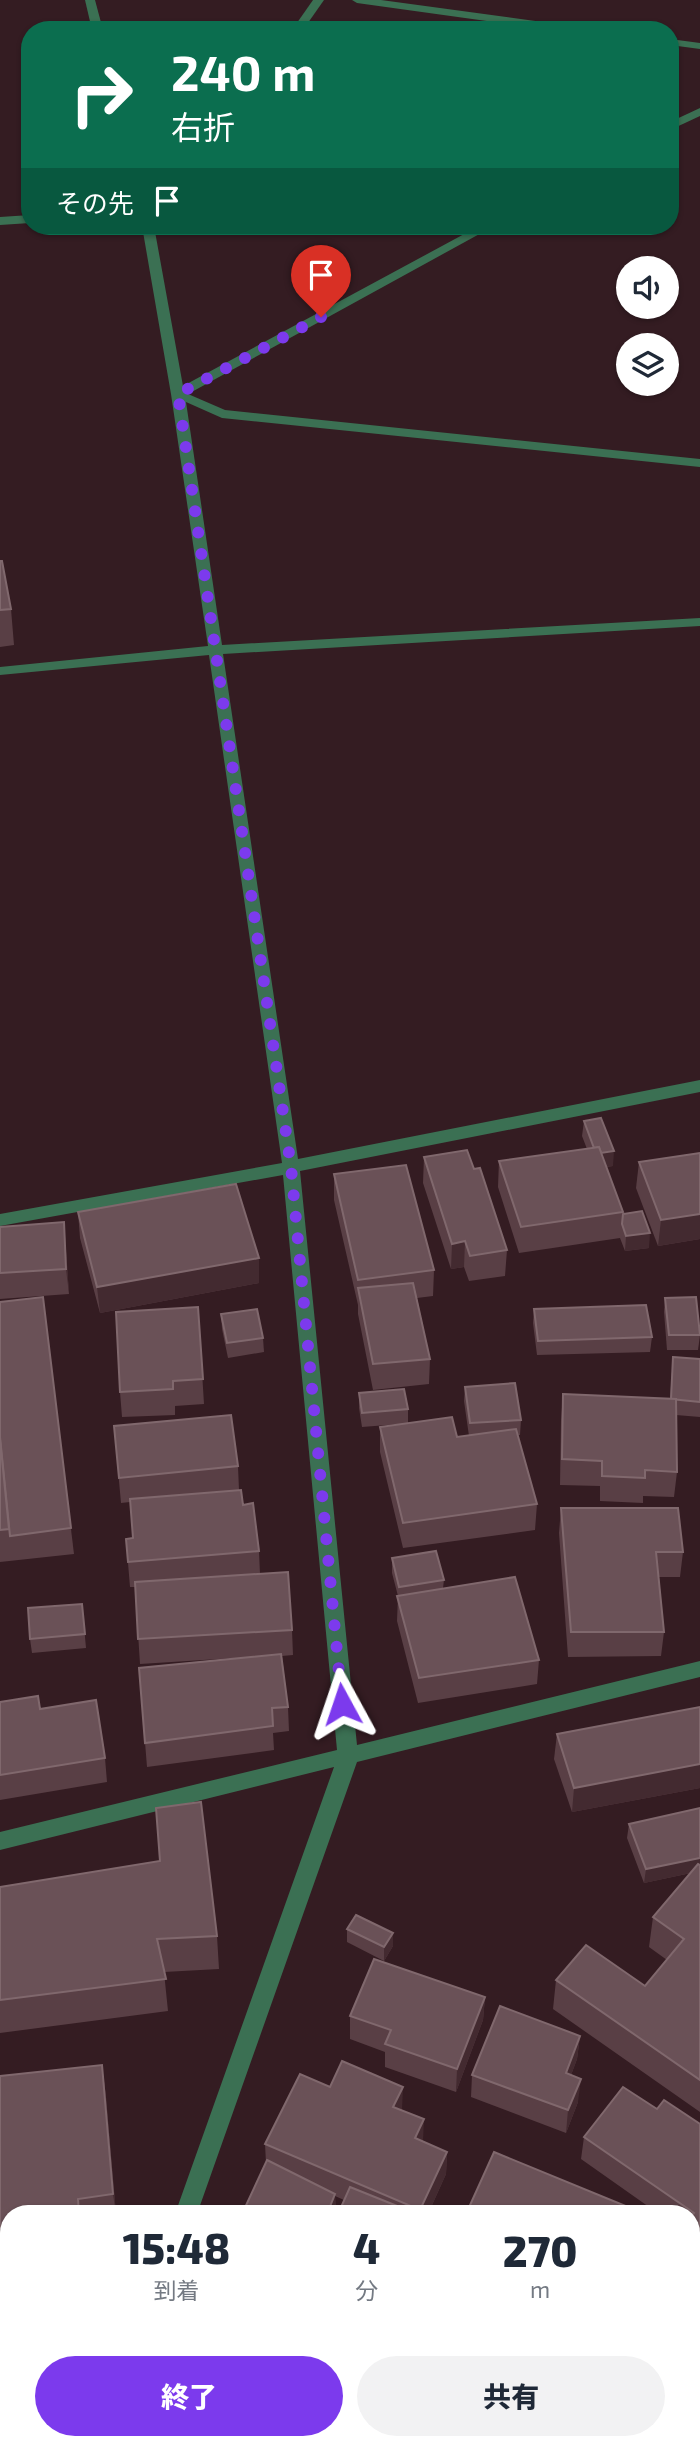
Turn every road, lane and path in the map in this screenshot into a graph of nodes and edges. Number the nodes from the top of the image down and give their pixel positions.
1 (90, 0) edge
2 (319, 0) edge
3 (357, 0) edge
4 (96, 21) edge
5 (304, 21) edge
6 (512, 21) edge
7 (679, 43) edge
8 (700, 46) edge
9 (700, 111) edge
10 (679, 122) edge
11 (21, 220) edge
12 (0, 221) edge
13 (150, 235) edge
14 (471, 235) edge
15 (178, 394) junction
16 (700, 463) edge
17 (700, 622) edge
18 (215, 650) junction
19 (0, 671) edge
20 (700, 1086) edge
21 (291, 1167) junction
22 (0, 1220) edge
23 (700, 1670) edge
24 (348, 1758) junction
25 (0, 1841) edge
26 (189, 2205) edge

1 - 4 street
2 - 5 street
3 - 6 street
7 - 8 street
9 - 10 street
11 - 12 street
13 - 15 street
14 - 15 street
15 - 16 street
15 - 18 street
17 - 18 street
18 - 19 street
18 - 21 street
20 - 21 street
21 - 22 street
21 - 24 street
23 - 24 street
24 - 25 street
24 - 26 street

